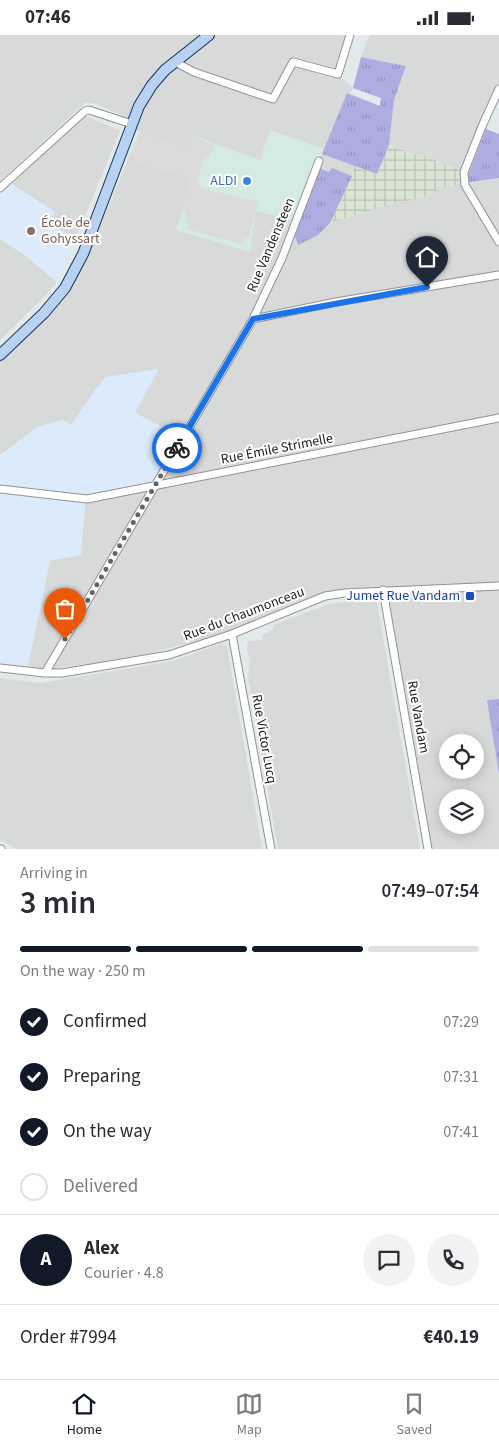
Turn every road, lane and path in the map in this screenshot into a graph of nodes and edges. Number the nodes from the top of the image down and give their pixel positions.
1 (209, 35) edge
2 (350, 35) edge
3 (175, 62) junction
4 (499, 89) edge
5 (132, 124) junction
6 (318, 161) dead end
7 (0, 188) edge
8 (499, 242) edge
9 (499, 275) edge
10 (253, 319) junction
11 (0, 355) edge
12 (499, 418) edge
13 (154, 487) junction
14 (0, 489) edge
15 (499, 586) edge
16 (383, 590) junction
17 (232, 634) junction
18 (0, 668) edge
19 (45, 673) junction
20 (271, 849) edge
21 (428, 849) edge

1 - 3 street
2 - 3 street
3 - 5 street
4 - 8 street
5 - 7 street
5 - 11 street
6 - 10 street, Rue Vandensteen
9 - 10 street
10 - 13 street, Rue Vandensteen
12 - 13 street, Rue Émile Strimelle
13 - 14 street, Rue Émile Strimelle
13 - 19 street, Rue Vandensteen
15 - 16 street, Rue du Chaumonceau
16 - 17 street, Rue du Chaumonceau
16 - 21 street, Rue Vandam
17 - 19 street, Rue du Chaumonceau
17 - 20 street, Rue Victor Lucq
18 - 19 street, Rue du Chaumonceau

